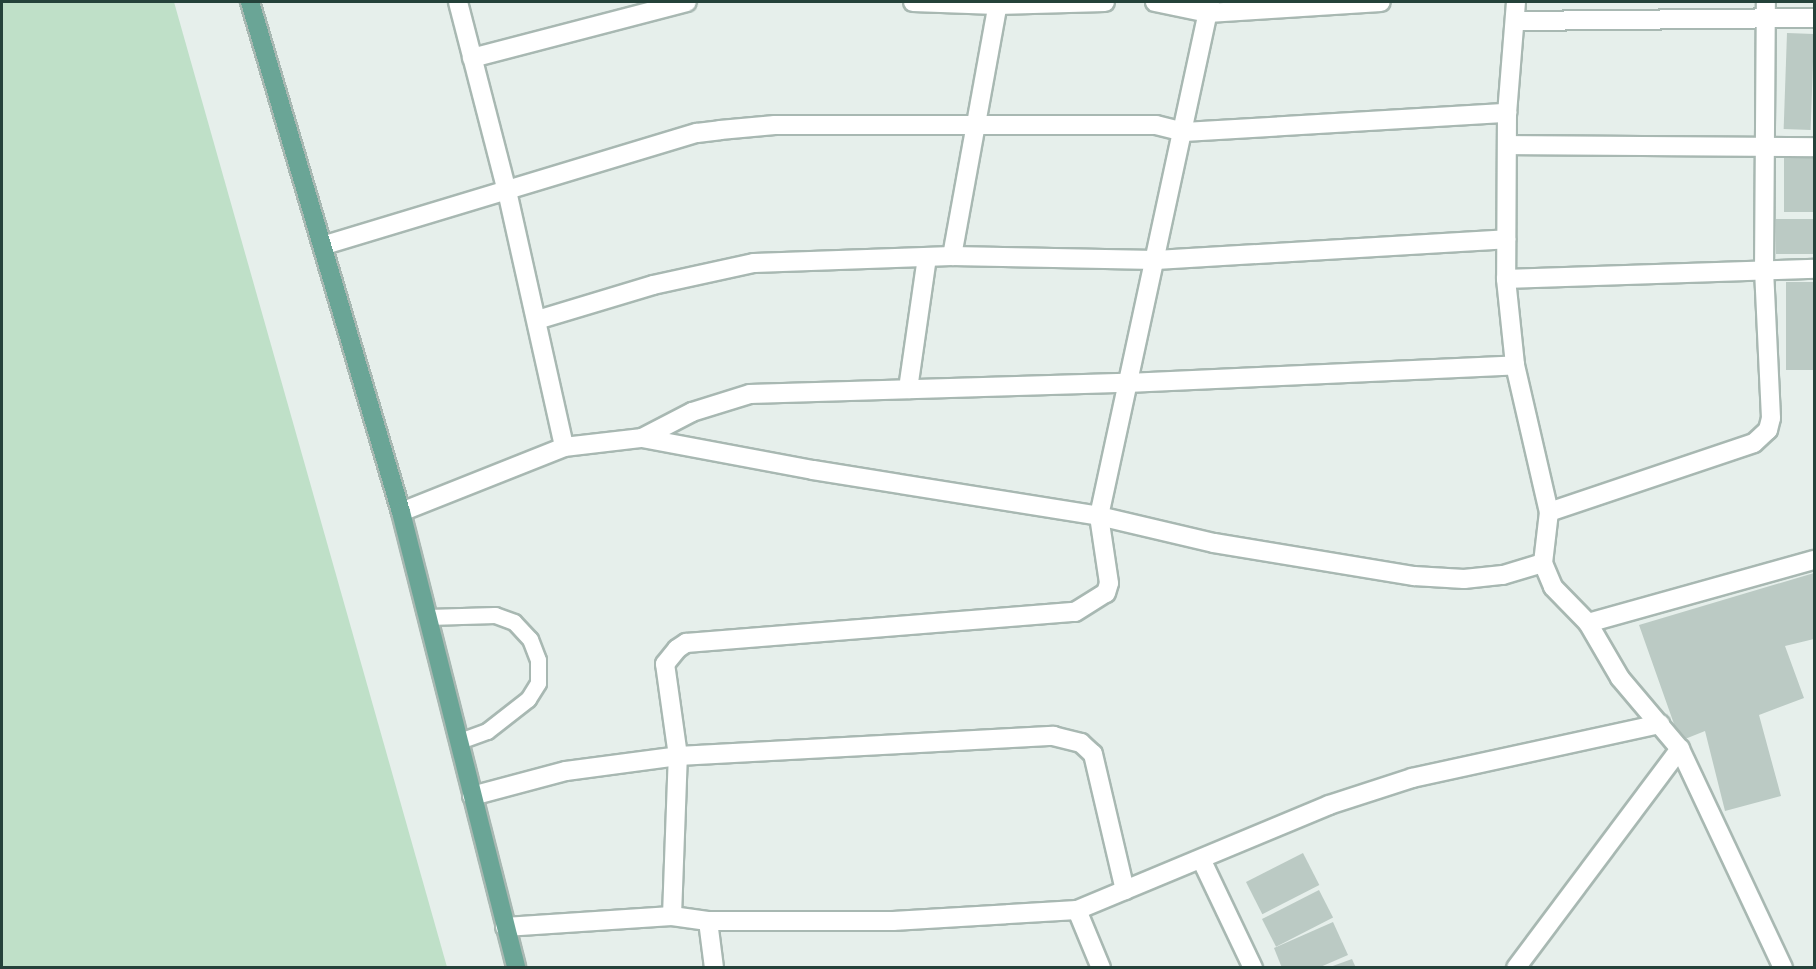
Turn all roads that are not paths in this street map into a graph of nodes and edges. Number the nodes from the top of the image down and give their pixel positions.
1 (250, 2) edge
2 (458, 2) edge
3 (687, 2) edge
4 (913, 2) edge
5 (1105, 2) edge
6 (1155, 2) edge
7 (1381, 2) edge
8 (1516, 2) edge
9 (997, 3) edge
10 (1209, 7) edge
11 (1766, 10) edge
12 (1815, 18) edge
13 (1517, 21) junction
14 (472, 58) junction
15 (1507, 113) junction
16 (976, 126) junction
17 (1184, 132) junction
18 (1507, 145) junction
19 (1766, 147) junction
20 (1815, 147) edge
21 (507, 190) junction
22 (1506, 239) junction
23 (326, 246) junction
24 (952, 256) junction
25 (927, 257) junction
26 (1156, 260) junction
27 (1815, 269) edge
28 (1764, 271) junction
29 (1506, 279) junction
30 (537, 320) junction
31 (1515, 365) junction
32 (1125, 383) junction
33 (908, 389) junction
34 (642, 438) junction
35 (564, 447) junction
36 (401, 512) junction
37 (1549, 512) junction
38 (1099, 516) junction
39 (1815, 560) edge
40 (1543, 563) junction
41 (428, 617) junction
42 (1588, 623) junction
43 (1660, 724) junction
44 (459, 741) junction
45 (1680, 749) junction
46 (678, 756) junction
47 (472, 796) junction
48 (1202, 861) junction
49 (1125, 890) junction
50 (1077, 910) junction
51 (672, 916) junction
52 (708, 921) junction
53 (505, 927) junction
54 (516, 968) edge
55 (714, 968) edge
56 (1101, 968) edge
57 (1253, 968) edge
58 (1516, 968) edge
59 (1783, 968) edge

1 - 23 main road
2 - 14 street
3 - 14 street
4 - 9 street
5 - 9 street
6 - 10 street
7 - 10 street
8 - 13 street
9 - 16 street
10 - 17 street
11 - 12 street
11 - 13 street
11 - 19 street
13 - 15 street
14 - 21 street
15 - 17 street
15 - 18 street
16 - 17 street
16 - 21 street
16 - 24 street
17 - 26 street
18 - 19 street
18 - 22 street
19 - 20 street
19 - 28 street
21 - 23 street
21 - 30 street
22 - 26 street
22 - 29 street
23 - 36 main road
24 - 25 street
24 - 26 street
25 - 30 street
25 - 33 street
26 - 32 street
27 - 28 street
28 - 29 street
28 - 37 street
29 - 31 street
30 - 35 street
31 - 32 street
31 - 37 street
32 - 33 street
32 - 38 street
33 - 34 street
34 - 35 street
34 - 38 street
35 - 36 street
36 - 41 main road
37 - 40 street
38 - 40 street
38 - 46 street
39 - 42 street
40 - 42 street
41 - 44 main road
41 - 44 lane
42 - 43 street
43 - 45 street
43 - 48 street
44 - 47 main road
45 - 58 street
45 - 59 street
46 - 47 street
46 - 49 street
46 - 51 street
47 - 53 main road
48 - 49 street
48 - 57 street
49 - 50 street
50 - 52 street
50 - 56 street
51 - 52 street
51 - 53 street
52 - 55 street
53 - 54 main road

